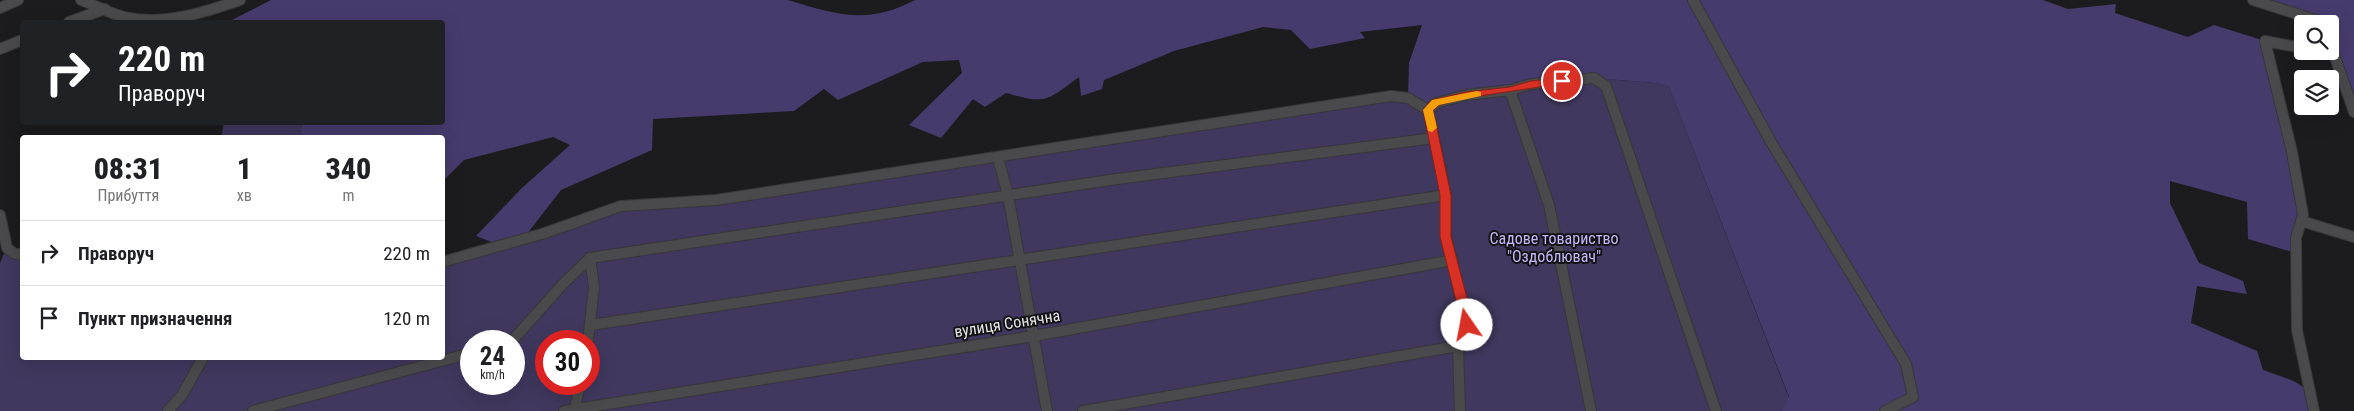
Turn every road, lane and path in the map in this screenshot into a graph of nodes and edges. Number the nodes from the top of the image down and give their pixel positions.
1 (18, 0) edge
2 (81, 0) edge
3 (240, 0) edge
4 (1693, 0) edge
5 (2253, 0) edge
6 (0, 8) edge
7 (106, 9) junction
8 (2300, 15) edge
9 (75, 20) edge
10 (20, 41) edge
11 (2294, 46) edge
12 (0, 49) edge
13 (2335, 60) edge
14 (1510, 90) junction
15 (1428, 110) junction
16 (2354, 112) edge
17 (1434, 138) junction
18 (998, 158) junction
19 (1008, 195) junction
20 (1446, 195) junction
21 (0, 215) edge
22 (2301, 221) junction
23 (2354, 237) edge
24 (20, 254) edge
25 (590, 258) junction
26 (1019, 260) junction
27 (1453, 260) junction
28 (445, 261) edge
29 (591, 325) junction
30 (522, 330) edge
31 (590, 330) edge
32 (1034, 336) junction
33 (1458, 346) junction
34 (460, 356) edge
35 (202, 360) edge
36 (445, 360) edge
37 (445, 360) edge
38 (576, 395) edge
39 (570, 409) edge
40 (168, 411) edge
41 (253, 411) edge
42 (1047, 411) edge
43 (1083, 411) edge
44 (1460, 411) edge
45 (1591, 411) edge
46 (1716, 411) edge
47 (1885, 411) edge
48 (2314, 411) edge

1 - 6 street
2 - 7 street
3 - 7 street
4 - 47 street
5 - 8 street
7 - 9 street
10 - 12 street
11 - 22 street
13 - 16 street
14 - 15 street
14 - 45 street
14 - 46 street
15 - 17 street
15 - 18 street
17 - 19 street
17 - 20 street
18 - 19 street
18 - 28 street
19 - 25 street
19 - 26 street
20 - 26 street
20 - 27 street
21 - 24 street
22 - 23 street
22 - 48 street
25 - 29 street
25 - 30 street
26 - 29 street
26 - 32 street
27 - 32 street, вулиця Сонячна
27 - 33 street
29 - 31 street
32 - 39 street, вулиця Сонячна
32 - 42 street
33 - 43 street
33 - 44 street
34 - 36 street
35 - 40 street
37 - 41 street
38 - 39 street

